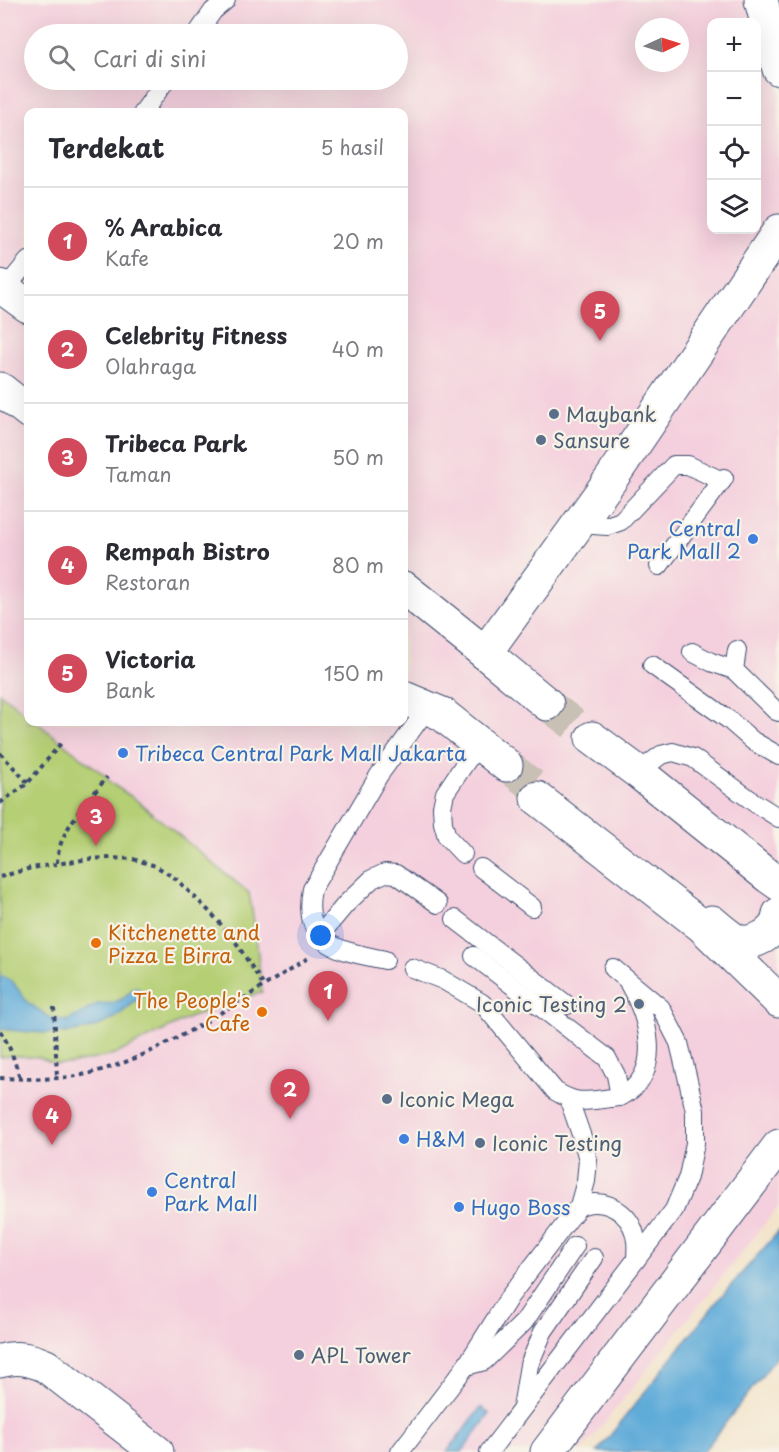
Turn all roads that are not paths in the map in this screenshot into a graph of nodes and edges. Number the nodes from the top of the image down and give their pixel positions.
1 (226, 0) edge
2 (761, 0) edge
3 (204, 24) edge
4 (779, 69) edge
5 (159, 90) edge
6 (146, 108) edge
7 (779, 231) edge
8 (24, 269) edge
9 (11, 294) edge
10 (0, 389) edge
11 (24, 408) edge
12 (579, 524) junction
13 (659, 566) dead end
14 (408, 591) edge
15 (737, 650) dead end
16 (692, 652) dead end
17 (485, 653) junction
18 (652, 665) dead end
19 (734, 669) junction
20 (410, 703) edge
21 (547, 704) tunnel mouth
22 (779, 712) edge
23 (400, 726) edge
24 (592, 738) tunnel mouth
25 (474, 750) junction
26 (779, 756) edge
27 (638, 772) junction
28 (779, 819) edge
29 (463, 854) dead end
30 (481, 868) dead end
31 (774, 881) edge
32 (438, 904) dead end
33 (532, 907) dead end
34 (779, 914) edge
35 (455, 919) dead end
36 (319, 936) junction
37 (474, 956) dead end
38 (385, 960) dead end
39 (412, 968) dead end
40 (779, 1001) edge
41 (567, 1005) dead end
42 (620, 1097) junction
43 (569, 1100) junction
44 (779, 1146) edge
45 (579, 1206) junction
46 (575, 1246) dead end
47 (594, 1258) dead end
48 (636, 1260) junction
49 (0, 1361) edge
50 (466, 1366) junction
51 (522, 1410) junction
52 (157, 1452) edge
53 (400, 1452) edge
54 (489, 1452) edge
55 (547, 1452) edge

1 - 3 lane
2 - 4 street
5 - 6 lane
7 - 12 street
8 - 9 lane
10 - 11 street
12 - 13 lane
12 - 17 street
14 - 17 street
15 - 19 lane
16 - 19 lane
17 - 21 street
18 - 26 lane
19 - 22 lane
20 - 25 street
20 - 25 street
23 - 36 lane
24 - 27 street
25 - 29 lane
27 - 28 lane
27 - 31 street
30 - 33 lane
31 - 34 street
32 - 36 lane
34 - 40 street
35 - 41 lane
36 - 38 lane
37 - 42 lane
39 - 43 lane
42 - 43 lane
42 - 48 lane
43 - 45 lane
44 - 55 street
45 - 48 lane
45 - 50 lane
46 - 50 lane
47 - 51 lane
48 - 51 lane
49 - 52 street
50 - 53 lane
51 - 54 lane

